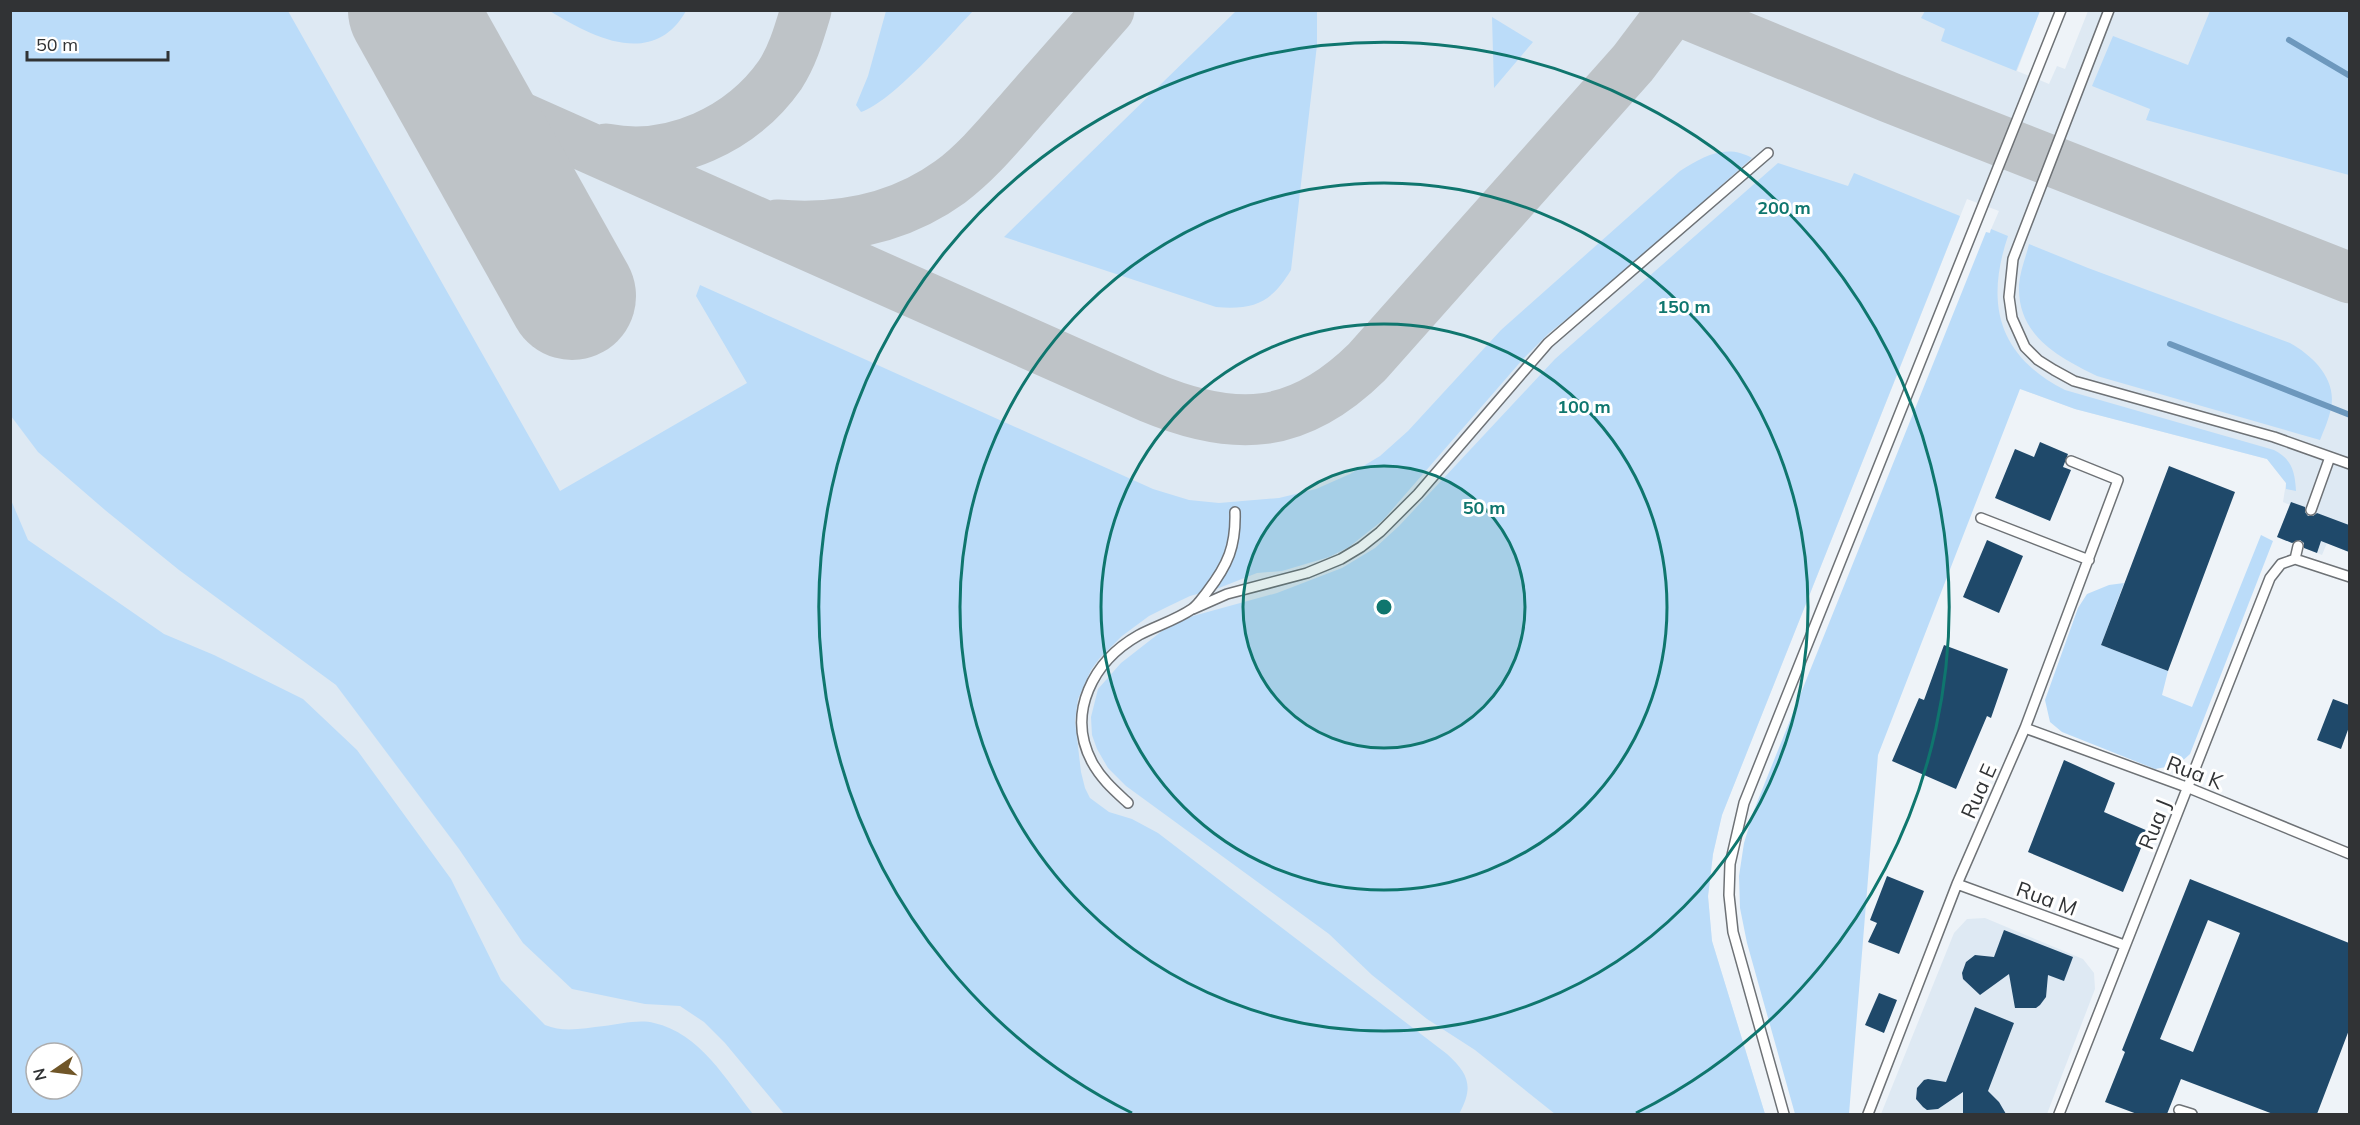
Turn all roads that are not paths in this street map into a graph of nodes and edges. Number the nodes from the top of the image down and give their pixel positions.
1 (2061, 10) edge
2 (2109, 10) edge
3 (1768, 153) dead end
4 (2330, 457) junction
5 (2071, 460) dead end
6 (2349, 464) edge
7 (2311, 510) dead end
8 (1235, 512) dead end
9 (1981, 518) dead end
10 (2298, 546) dead end
11 (2295, 559) junction
12 (2089, 560) junction
13 (2349, 576) edge
14 (1193, 609) junction
15 (2025, 728) junction
16 (2188, 788) junction
17 (1128, 803) dead end
18 (2349, 854) edge
19 (1957, 884) junction
20 (2124, 945) junction
21 (2179, 1110) dead end
22 (1784, 1114) edge
23 (1868, 1114) edge
24 (2059, 1114) edge
25 (2192, 1114) edge

1 - 22 lane
2 - 4 lane
3 - 14 lane
4 - 6 lane
4 - 7 lane
5 - 12 lane, Rua E
8 - 14 lane
9 - 12 lane
10 - 11 lane
11 - 13 lane
11 - 16 lane, Rua J
12 - 15 lane, Rua E
14 - 17 lane
15 - 16 lane, Rua K
15 - 19 lane, Rua E
16 - 18 lane, Rua K
16 - 20 lane, Rua J
19 - 20 lane, Rua M
19 - 23 lane, Rua E
20 - 24 lane, Rua J
21 - 25 lane

